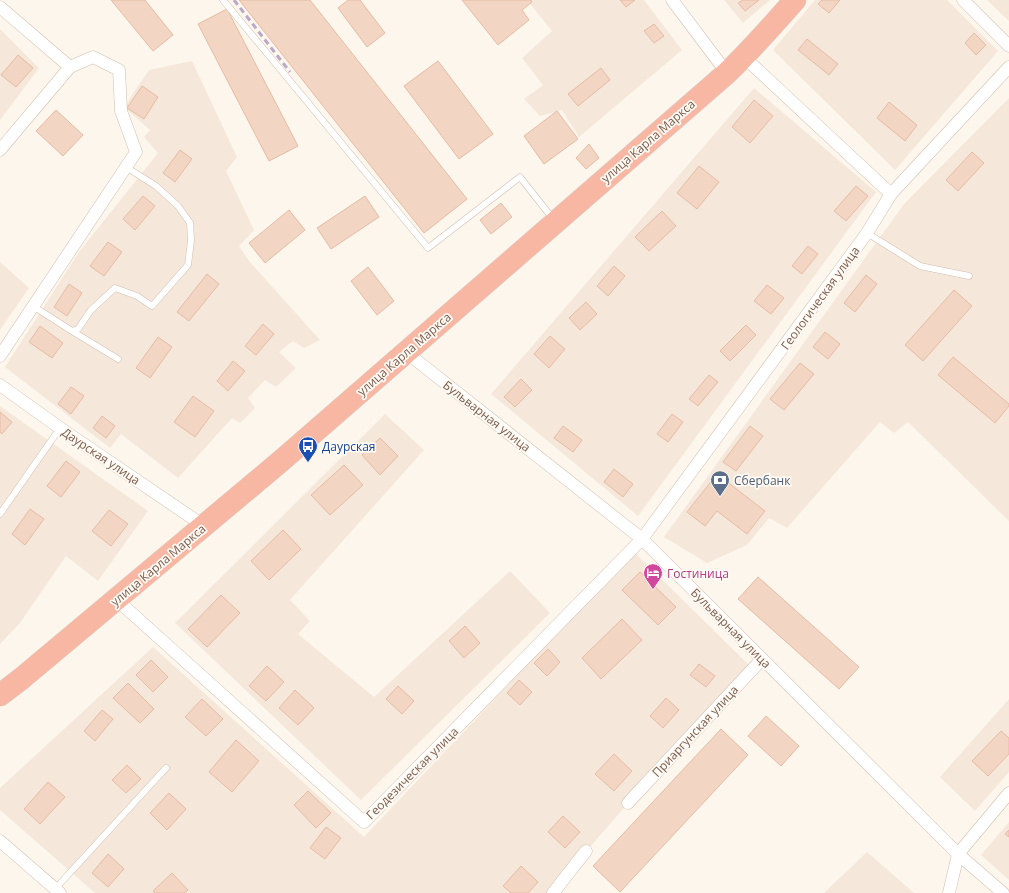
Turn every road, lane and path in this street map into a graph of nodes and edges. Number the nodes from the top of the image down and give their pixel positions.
1 (223, 0) edge
2 (672, 0) edge
3 (795, 0) edge
4 (963, 0) edge
5 (0, 7) edge
6 (1009, 46) edge
7 (744, 57) junction
8 (70, 67) junction
9 (1009, 67) edge
10 (727, 73) junction
11 (0, 150) edge
12 (126, 168) junction
13 (891, 194) junction
14 (555, 222) junction
15 (867, 233) junction
16 (969, 276) dead end
17 (34, 306) junction
18 (72, 331) junction
19 (406, 352) junction
20 (0, 356) edge
21 (118, 359) dead end
22 (0, 385) edge
23 (60, 428) junction
24 (0, 514) edge
25 (204, 526) junction
26 (642, 539) junction
27 (116, 599) junction
28 (762, 659) junction
29 (0, 695) edge
30 (166, 768) dead end
31 (1009, 793) edge
32 (628, 803) dead end
33 (0, 841) edge
34 (586, 851) dead end
35 (958, 854) junction
36 (57, 891) edge
37 (552, 893) edge
38 (949, 893) edge
39 (1003, 893) edge

1 - 14 lane
2 - 10 street
3 - 7 highway, улица Карла Маркса
4 - 6 street
5 - 8 street
7 - 10 highway, улица Карла Маркса
7 - 13 street
8 - 11 street
8 - 12 street
9 - 13 street, Геологическая улица
10 - 14 highway, улица Карла Маркса
12 - 17 street
12 - 18 lane
13 - 15 street, Геологическая улица
14 - 19 highway, улица Карла Маркса
15 - 16 lane
15 - 26 street, Геологическая улица
17 - 18 lane
17 - 20 street
18 - 21 lane
19 - 25 highway, улица Карла Маркса
19 - 26 street, Бульварная улица
22 - 23 street, Даурская улица
23 - 24 lane
23 - 25 street, Даурская улица
25 - 27 highway, улица Карла Маркса
26 - 27 street, Геодезическая улица
26 - 28 street, Бульварная улица
27 - 29 highway, улица Карла Маркса
28 - 32 street, Приаргунская улица
28 - 35 street, Бульварная улица
30 - 36 lane
31 - 35 street
33 - 36 street
34 - 37 street
35 - 38 street
35 - 39 street, Бульварная улица

